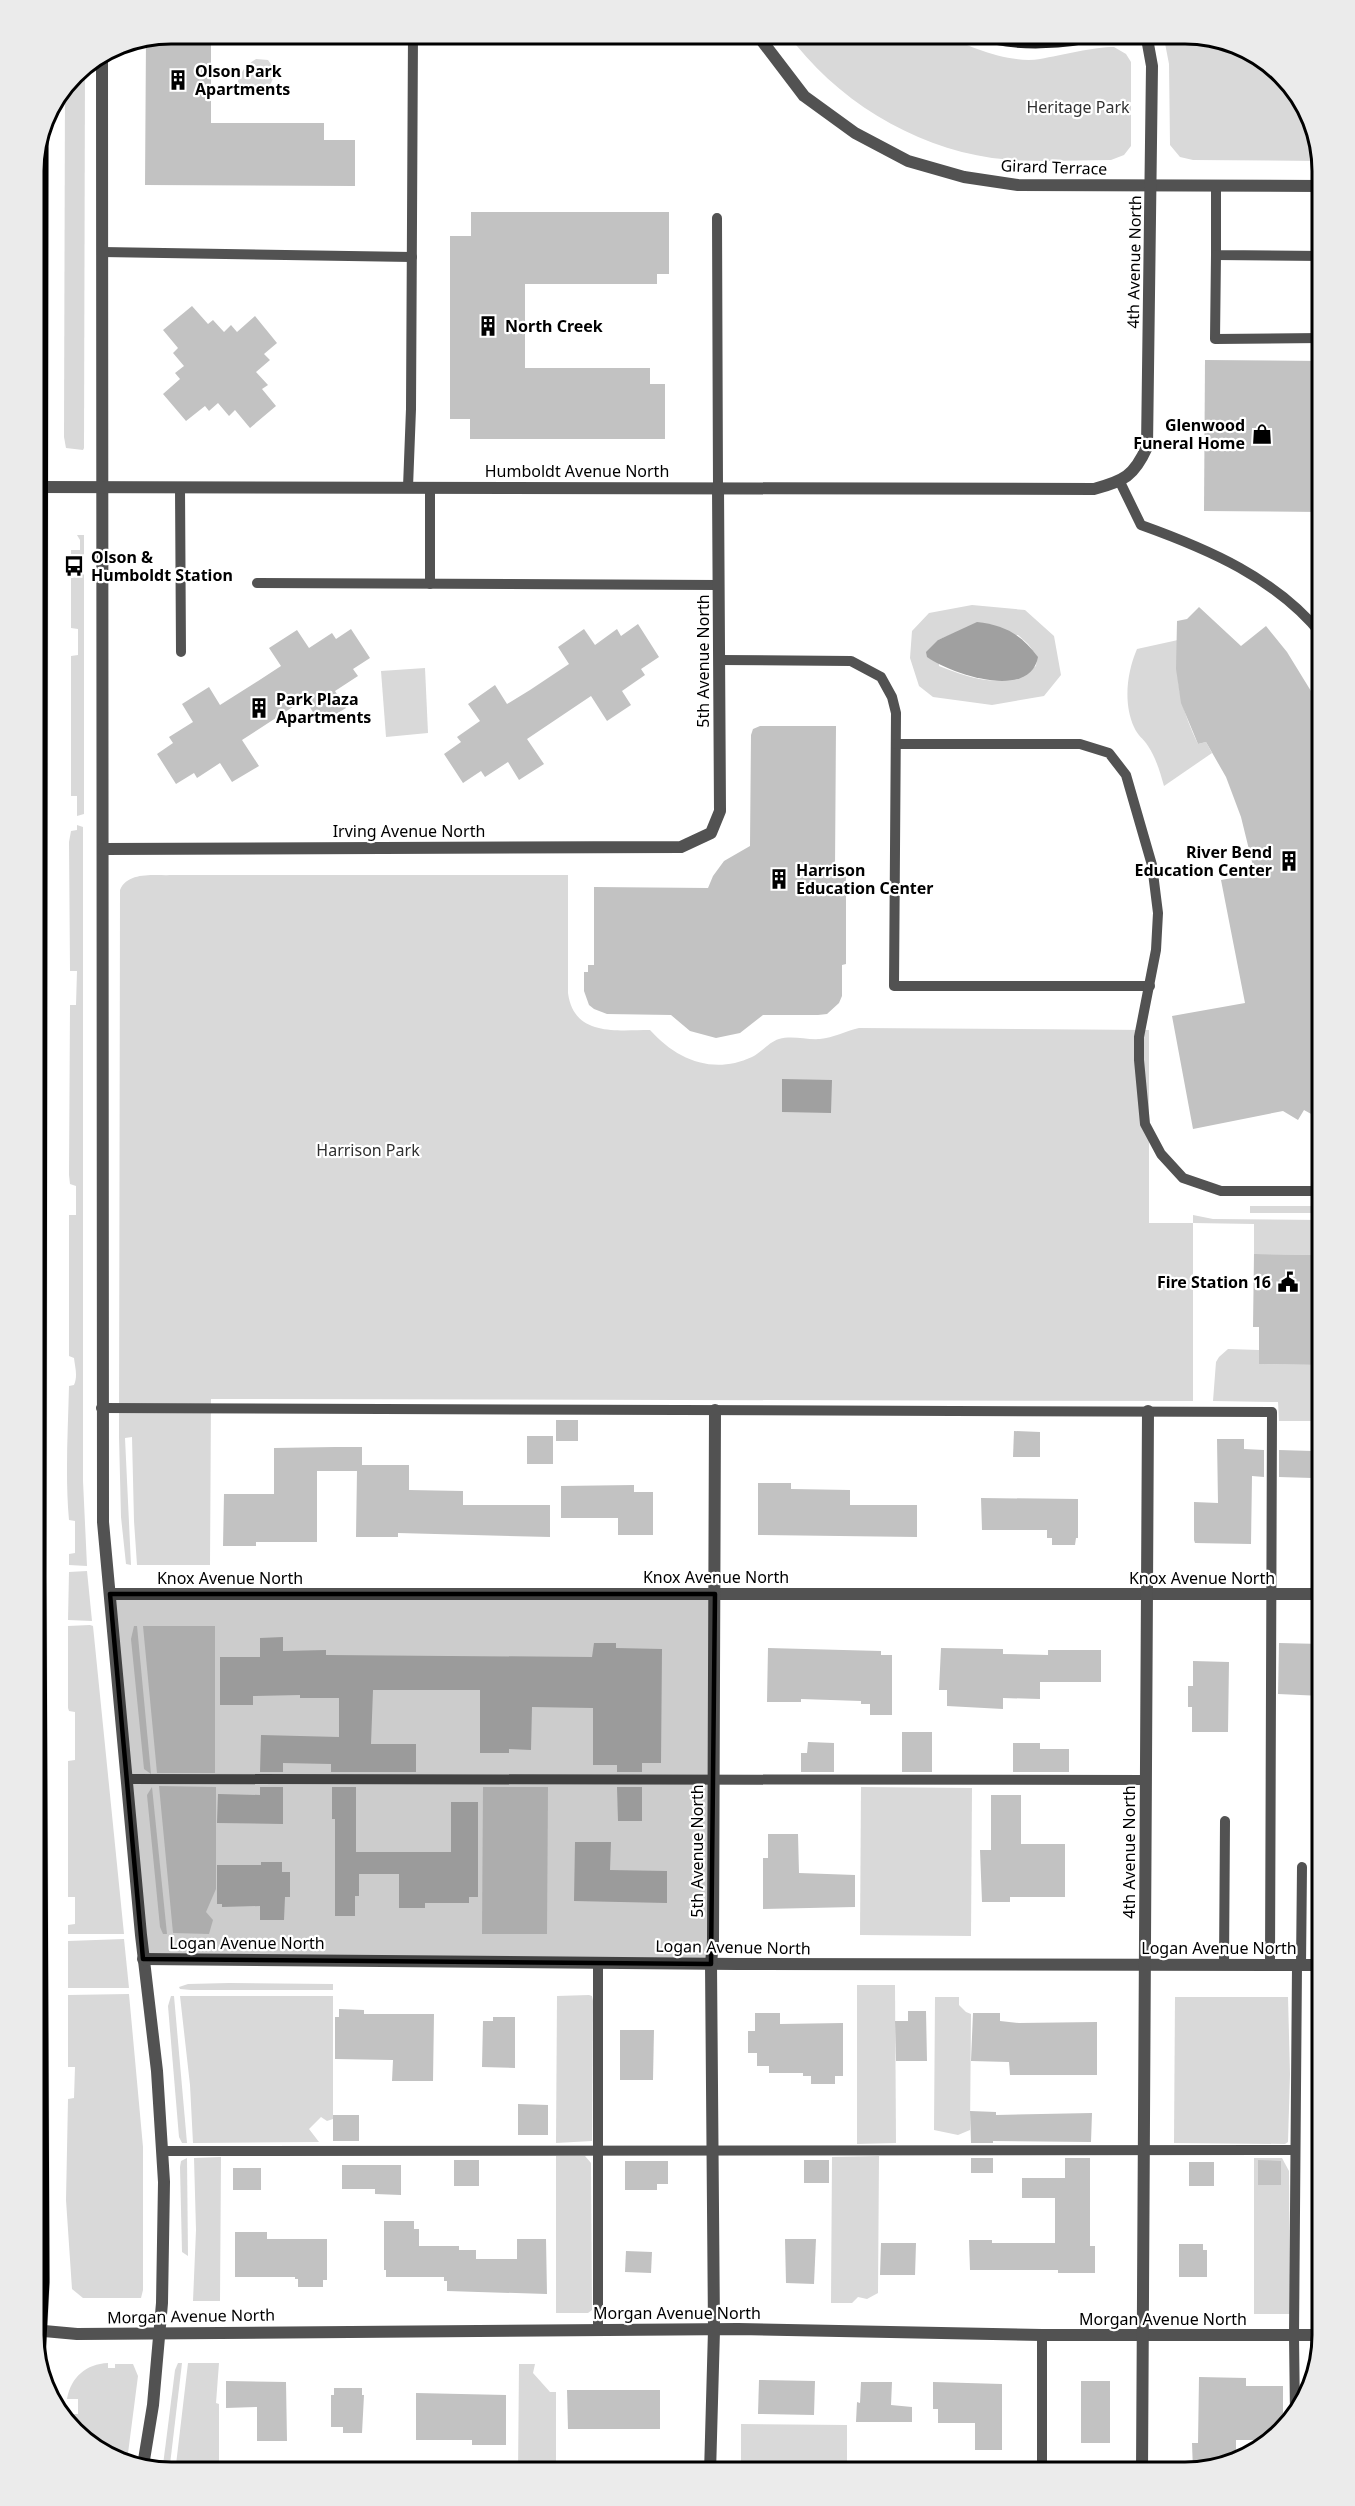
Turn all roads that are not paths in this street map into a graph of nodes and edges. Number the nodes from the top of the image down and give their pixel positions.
1 (413, 44) edge
2 (764, 44) edge
3 (1148, 44) edge
4 (102, 64) edge
5 (1152, 186) junction
6 (1216, 186) junction
7 (1312, 186) edge
8 (717, 218) dead end
9 (102, 252) junction
10 (1216, 255) junction
11 (1312, 256) edge
12 (412, 257) junction
13 (1312, 338) edge
14 (1120, 482) junction
15 (44, 487) edge
16 (103, 487) junction
17 (180, 487) junction
18 (408, 487) junction
19 (430, 487) junction
20 (718, 487) junction
21 (257, 583) dead end
22 (430, 584) junction
23 (719, 585) junction
24 (1312, 622) edge
25 (181, 652) dead end
26 (720, 660) junction
27 (896, 744) junction
28 (711, 833) joint
29 (104, 849) junction
30 (1150, 986) junction
31 (1312, 1191) edge
32 (101, 1408) junction
33 (715, 1410) junction
34 (1148, 1411) junction
35 (110, 1594) junction
36 (715, 1594) junction
37 (1147, 1594) junction
38 (1272, 1594) junction
39 (1312, 1594) edge
40 (127, 1779) junction
41 (713, 1780) junction
42 (1146, 1780) junction
43 (1225, 1821) dead end
44 (1302, 1867) dead end
45 (143, 1959) junction
46 (598, 1962) junction
47 (711, 1964) junction
48 (1145, 1965) junction
49 (1224, 1965) junction
50 (1270, 1965) junction
51 (1299, 1965) junction
52 (1312, 1965) edge
53 (598, 2150) junction
54 (711, 2150) junction
55 (1145, 2150) junction
56 (1295, 2150) junction
57 (162, 2151) junction
58 (598, 2329) junction
59 (714, 2330) junction
60 (44, 2331) edge
61 (159, 2332) junction
62 (1042, 2335) junction
63 (1143, 2335) junction
64 (1312, 2335) edge
65 (1294, 2336) junction
66 (1295, 2398) edge
67 (144, 2460) edge
68 (710, 2462) edge
69 (1042, 2462) edge
70 (1142, 2462) edge

1 - 12 lane
2 - 5 street, Girard Terrace
3 - 5 street, 4th Avenue North
4 - 9 street
5 - 6 street, Girard Terrace
5 - 14 street, 4th Avenue North
6 - 7 street, Girard Terrace
6 - 10 lane
8 - 20 lane
9 - 12 lane
9 - 16 street
10 - 11 lane
10 - 13 lane
12 - 18 lane
14 - 20 street, Humboldt Avenue North
14 - 24 lane
15 - 16 street, Humboldt Avenue North
16 - 17 street, Humboldt Avenue North
16 - 29 street
17 - 18 street, Humboldt Avenue North
17 - 25 lane
18 - 19 street, Humboldt Avenue North
19 - 20 street, Humboldt Avenue North
19 - 22 lane
20 - 23 street, 5th Avenue North
21 - 22 lane
22 - 23 lane
23 - 26 street, 5th Avenue North
26 - 27 lane
26 - 28 street, 5th Avenue North
27 - 30 lane
27 - 30 lane
28 - 29 street, Irving Avenue North
29 - 32 street
30 - 31 lane
32 - 33 lane
32 - 35 street
33 - 34 lane
33 - 36 street, 5th Avenue North
34 - 37 street, 4th Avenue North
34 - 38 lane
35 - 36 street, Knox Avenue North
35 - 40 street
36 - 37 street, Knox Avenue North
36 - 41 street, 5th Avenue North
37 - 38 street, Knox Avenue North
37 - 42 street, 4th Avenue North
38 - 39 street, Knox Avenue North
38 - 50 lane
40 - 41 lane
40 - 45 street
41 - 42 lane
41 - 47 street, 5th Avenue North
42 - 48 street, 4th Avenue North
43 - 49 lane
44 - 51 lane
45 - 46 street, Logan Avenue North
45 - 57 street
46 - 47 street, Logan Avenue North
46 - 53 lane
47 - 48 street, Logan Avenue North
47 - 54 street, 5th Avenue North
48 - 49 street, Logan Avenue North
48 - 55 street, 4th Avenue North
49 - 50 street, Logan Avenue North
50 - 51 street, Logan Avenue North
51 - 52 street, Logan Avenue North
51 - 56 lane
53 - 54 lane
53 - 57 lane
53 - 58 lane
54 - 55 lane
54 - 59 street, 5th Avenue North
55 - 56 lane
55 - 63 street, 4th Avenue North
56 - 65 lane
57 - 61 street
58 - 59 street, Morgan Avenue North
58 - 61 street, Morgan Avenue North
59 - 62 street, Morgan Avenue North
59 - 68 street, 5th Avenue North
60 - 61 street, Morgan Avenue North
61 - 67 street
62 - 63 street, Morgan Avenue North
62 - 69 lane
63 - 65 street, Morgan Avenue North
63 - 70 street, 4th Avenue North
64 - 65 street, Morgan Avenue North
65 - 66 lane

